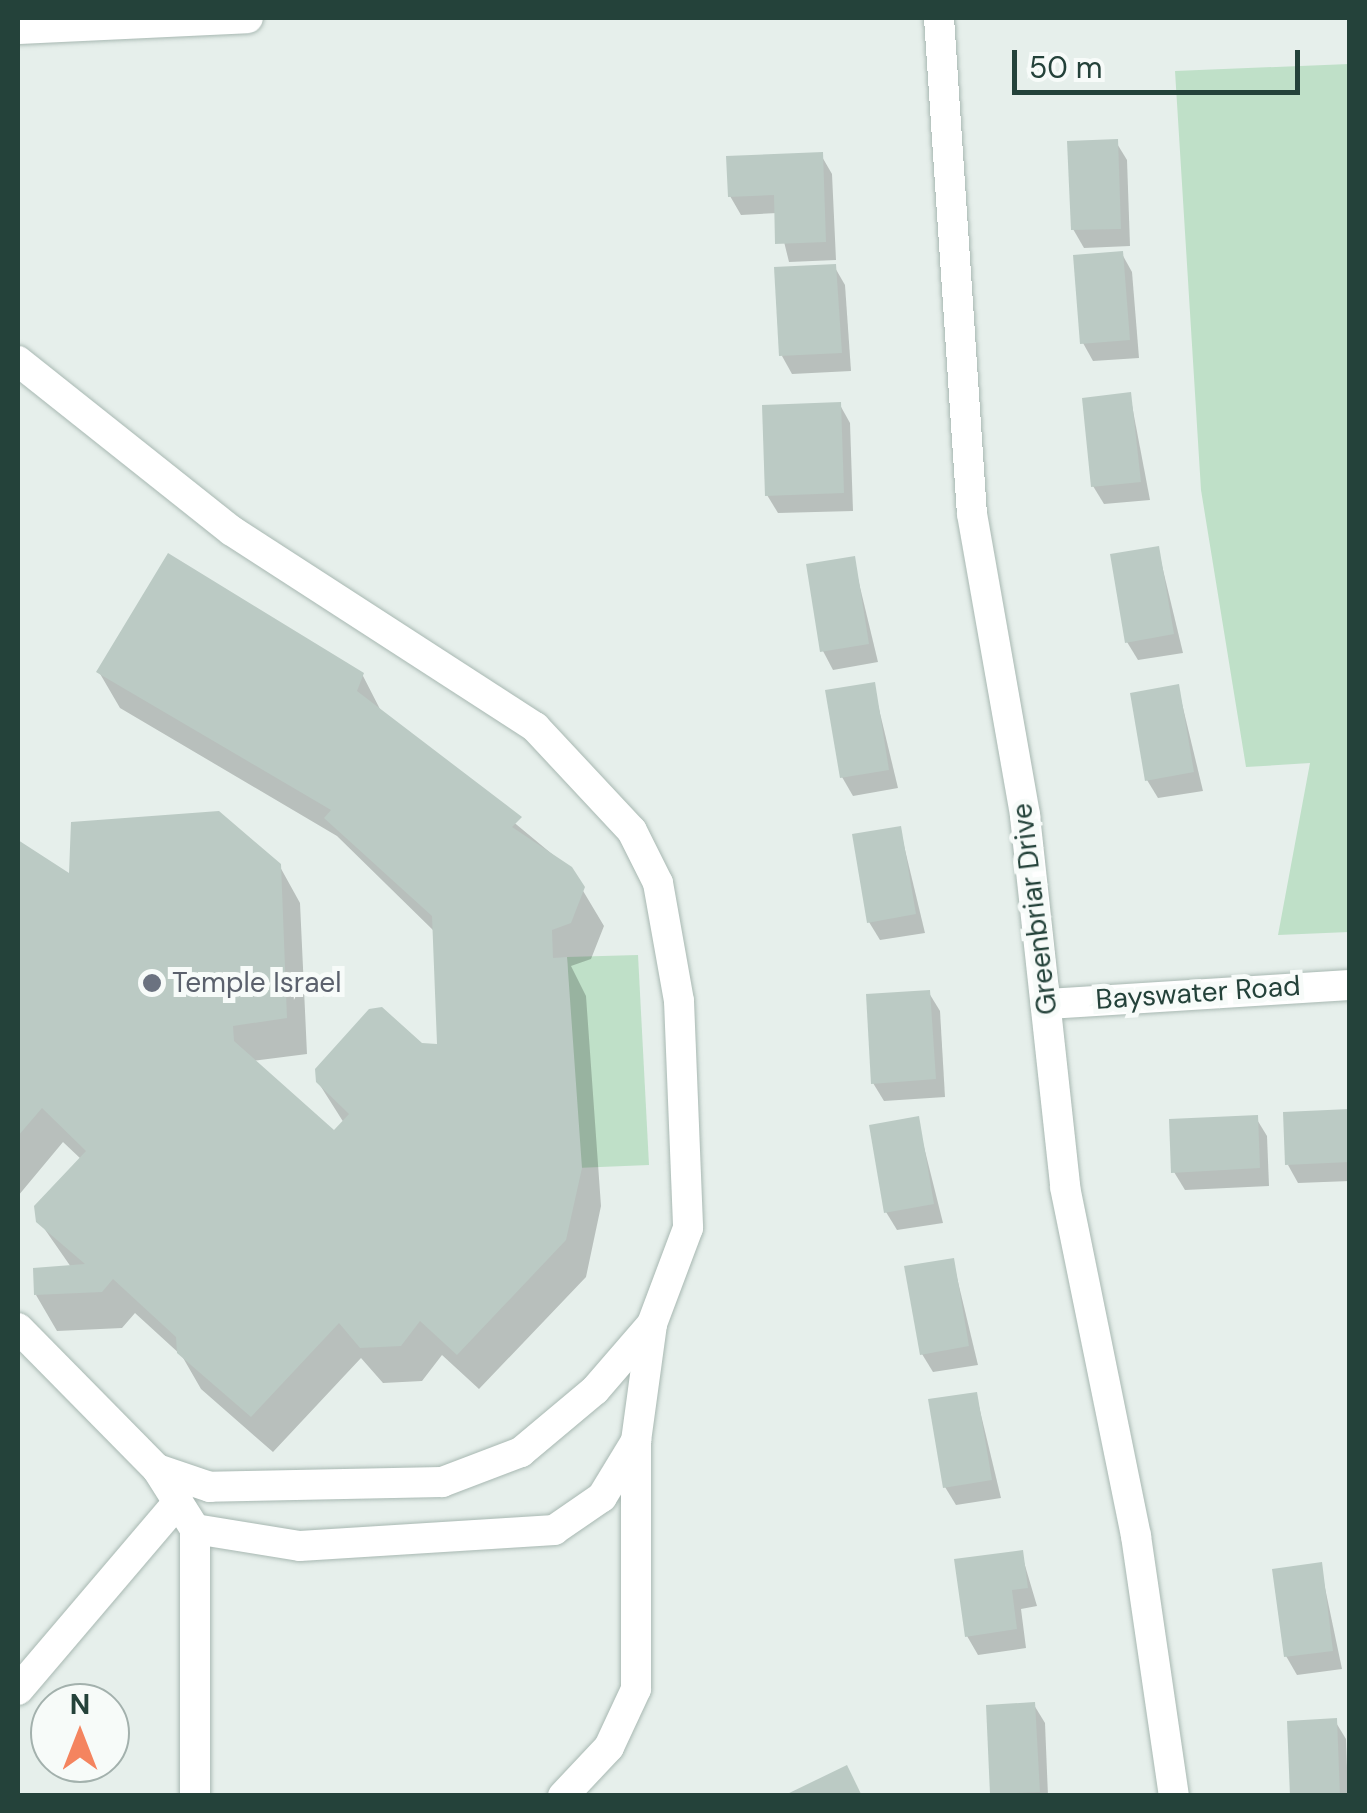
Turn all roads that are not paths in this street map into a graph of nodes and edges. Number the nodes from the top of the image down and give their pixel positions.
1 (248, 18) edge
2 (938, 18) edge
3 (18, 29) edge
4 (18, 361) edge
5 (1350, 985) edge
6 (1047, 1004) junction
7 (652, 1324) junction
8 (18, 1328) edge
9 (636, 1441) junction
10 (157, 1469) junction
11 (411, 1484) junction
12 (178, 1502) junction
13 (195, 1529) junction
14 (413, 1539) junction
15 (18, 1690) edge
16 (196, 1796) edge
17 (564, 1796) edge
18 (1174, 1796) edge

1 - 3 street
2 - 6 street, Greenbriar Drive
4 - 7 street
5 - 6 street, Bayswater Road
6 - 18 street, Greenbriar Drive
7 - 9 street
7 - 11 street
8 - 10 street
9 - 14 street
9 - 17 street
10 - 11 street
10 - 12 street
11 - 14 street
12 - 13 street
12 - 15 street
13 - 14 street
13 - 16 street

